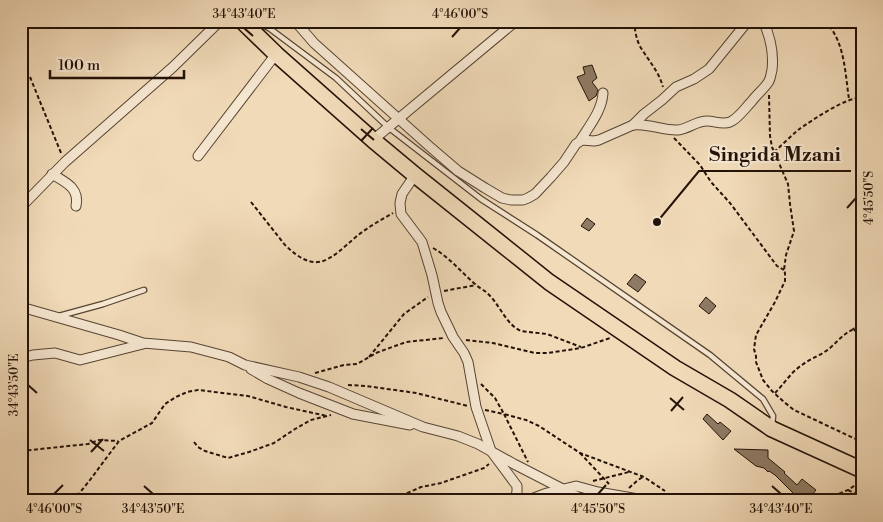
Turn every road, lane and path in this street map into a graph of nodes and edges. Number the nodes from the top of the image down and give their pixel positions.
1 (220, 21) edge
2 (242, 21) edge
3 (255, 21) edge
4 (295, 21) edge
5 (516, 21) edge
6 (634, 21) edge
7 (748, 21) edge
8 (763, 21) edge
9 (787, 21) edge
10 (825, 21) edge
11 (768, 31) junction
12 (276, 54) junction
13 (30, 77) dead end
14 (770, 79) junction
15 (603, 92) dead end
16 (666, 96) junction
17 (862, 98) edge
18 (849, 100) junction
19 (398, 119) junction
20 (632, 125) junction
21 (388, 127) junction
22 (663, 128) junction
23 (373, 140) junction
24 (580, 142) junction
25 (774, 152) junction
26 (198, 156) dead end
27 (65, 162) junction
28 (52, 174) junction
29 (416, 175) junction
30 (251, 202) dead end
31 (76, 206) dead end
32 (21, 207) edge
33 (400, 210) junction
34 (422, 242) junction
35 (784, 270) junction
36 (476, 285) junction
37 (144, 290) dead end
38 (436, 292) junction
39 (23, 308) edge
40 (55, 317) junction
41 (862, 326) edge
42 (853, 328) junction
43 (624, 333) junction
44 (453, 337) junction
45 (862, 340) edge
46 (143, 343) junction
47 (581, 348) junction
48 (21, 358) edge
49 (368, 358) junction
50 (245, 365) junction
51 (470, 374) junction
52 (299, 377) junction
53 (329, 387) junction
54 (775, 393) junction
55 (476, 407) junction
56 (334, 414) dead end
57 (504, 414) junction
58 (327, 416) junction
59 (423, 427) junction
60 (772, 429) junction
61 (118, 441) junction
62 (194, 442) dead end
63 (862, 442) edge
64 (21, 451) edge
65 (492, 451) junction
66 (580, 452) junction
67 (497, 460) junction
68 (862, 470) edge
69 (630, 472) junction
70 (535, 475) junction
71 (644, 477) junction
72 (603, 478) junction
73 (862, 480) edge
74 (848, 490) junction
75 (571, 492) edge
76 (666, 492) dead end
77 (622, 496) junction
78 (862, 497) edge
79 (73, 501) edge
80 (389, 501) edge
81 (514, 501) edge
82 (526, 501) edge
83 (586, 501) edge
84 (671, 501) edge
85 (677, 501) edge
86 (700, 501) edge
87 (821, 501) edge

1 - 27 street
2 - 12 highway
3 - 21 lane
4 - 19 street
5 - 19 street
6 - 16 path
7 - 16 street
8 - 11 street
9 - 11 path
10 - 18 path
11 - 14 street
12 - 23 highway
12 - 26 street
13 - 27 path
14 - 22 street
14 - 25 path
15 - 24 street
16 - 20 street
17 - 18 path
18 - 25 path
19 - 21 street
19 - 24 street
20 - 22 street
20 - 24 street
21 - 23 street
21 - 60 lane
22 - 35 path
23 - 29 highway
25 - 35 path
27 - 28 street
28 - 31 street
28 - 32 street
29 - 33 street
29 - 43 highway
30 - 33 path
33 - 34 street
34 - 36 path
34 - 38 street
35 - 54 path
36 - 38 path
36 - 47 path
37 - 40 lane
38 - 44 street
38 - 49 path
39 - 40 street
40 - 46 street
41 - 42 path
42 - 45 path
42 - 54 path
43 - 47 path
43 - 60 highway
44 - 47 path
44 - 49 path
44 - 51 street
46 - 48 street
46 - 50 street
49 - 52 path
50 - 52 street
50 - 59 street
51 - 55 street
51 - 57 path
52 - 53 street
53 - 55 path
53 - 59 street
54 - 63 path
55 - 57 path
55 - 65 street
56 - 58 path
57 - 66 path
57 - 70 path
58 - 61 path
58 - 62 path
59 - 65 street
60 - 68 highway
61 - 64 path
61 - 79 path
65 - 67 street
65 - 70 street
66 - 69 path
66 - 72 path
67 - 80 path
67 - 81 street
69 - 71 path
69 - 72 path
70 - 75 street
71 - 76 path
71 - 77 path
72 - 75 path
73 - 74 path
74 - 78 path
74 - 87 path
75 - 77 street
75 - 82 street
75 - 83 street
77 - 84 street
85 - 86 street

